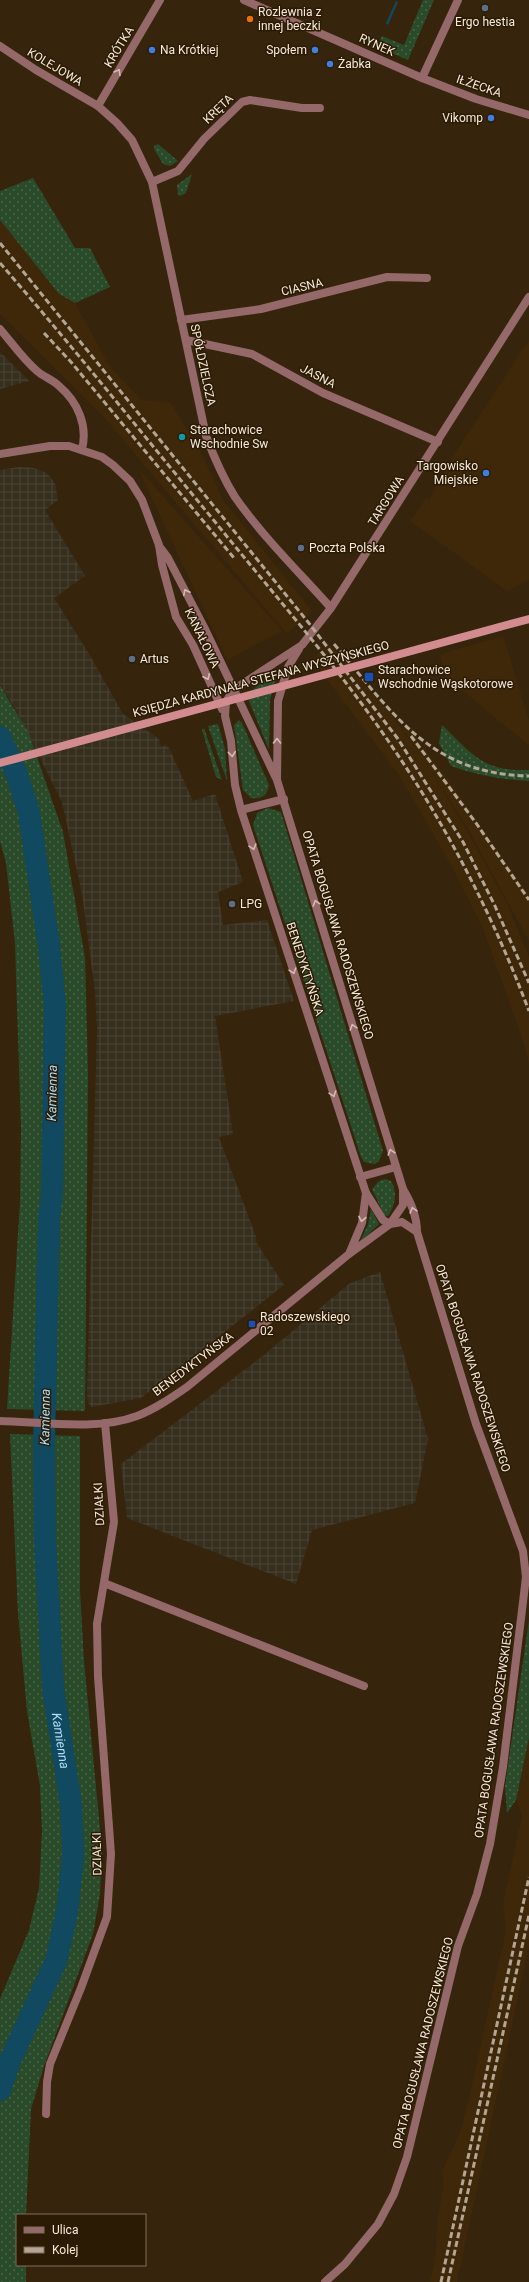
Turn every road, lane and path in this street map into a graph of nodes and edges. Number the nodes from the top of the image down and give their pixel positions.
1 (160, 0) edge
2 (244, 0) edge
3 (458, 0) edge
4 (0, 46) edge
5 (422, 78) junction
6 (98, 106) junction
7 (320, 108) dead end
8 (529, 115) edge
9 (152, 182) junction
10 (427, 278) dead end
11 (529, 297) edge
12 (181, 320) junction
13 (0, 330) edge
14 (186, 340) junction
15 (438, 442) junction
16 (82, 449) junction
17 (0, 454) edge
18 (159, 545) junction
19 (331, 608) junction
20 (529, 619) edge
21 (302, 645) junction
22 (233, 690) junction
23 (225, 716) junction
24 (0, 763) edge
25 (277, 780) junction
26 (284, 799) junction
27 (241, 810) junction
28 (396, 1167) junction
29 (360, 1178) junction
30 (403, 1189) junction
31 (366, 1194) junction
32 (390, 1224) junction
33 (417, 1232) junction
34 (349, 1254) junction
35 (4, 1421) edge
36 (105, 1423) junction
37 (104, 1583) junction
38 (360, 1684) dead end
39 (46, 2114) dead end
40 (324, 2282) edge

6 -> 1 street, KRÓTKA
2 - 5 street, RYNEK
3 - 5 street
4 - 6 street, KOLEJOWA
5 - 8 street, IŁŻECKA
6 - 9 street, SPÓŁDZIELCZA
7 - 9 street, KRĘTA
9 - 12 street, SPÓŁDZIELCZA
10 - 12 street, CIASNA
11 - 15 street, TARGOWA
12 - 14 street, SPÓŁDZIELCZA
13 - 16 street
14 - 15 street, JASNA
14 - 19 street, SPÓŁDZIELCZA
15 - 19 street, TARGOWA
16 - 17 street, KANAŁOWA
16 - 18 street, KANAŁOWA
22 -> 18 street, KANAŁOWA
18 -> 23 street, KANAŁOWA
19 - 21 street, TARGOWA
20 - 24 main road, KSIĘDZA KARDYNAŁA STEFANA WYSZYŃSKIEGO, bridge
21 - 22 street, TARGOWA
25 -> 21 street, OPATA BOGUSŁAWA RADOSZEWSKIEGO
22 - 23 street, BENEDYKTYŃSKA
22 - 25 street, KANAŁOWA
23 -> 27 street, BENEDYKTYŃSKA
25 - 26 street, OPATA BOGUSŁAWA RADOSZEWSKIEGO
26 - 27 street
28 -> 26 street, OPATA BOGUSŁAWA RADOSZEWSKIEGO
27 -> 29 street, BENEDYKTYŃSKA
28 - 29 street
28 - 30 street, OPATA BOGUSŁAWA RADOSZEWSKIEGO
29 - 31 street, BENEDYKTYŃSKA
30 - 32 street, BENEDYKTYŃSKA
33 -> 30 street, OPATA BOGUSŁAWA RADOSZEWSKIEGO
31 - 32 street
31 -> 34 street, BENEDYKTYŃSKA
32 - 33 street
32 - 34 street, BENEDYKTYŃSKA
33 - 40 street, OPATA BOGUSŁAWA RADOSZEWSKIEGO
34 - 36 street, BENEDYKTYŃSKA
35 - 36 street, BENEDYKTYŃSKA
36 - 37 street, DZIAŁKI
37 - 38 street
37 - 39 street, DZIAŁKI

